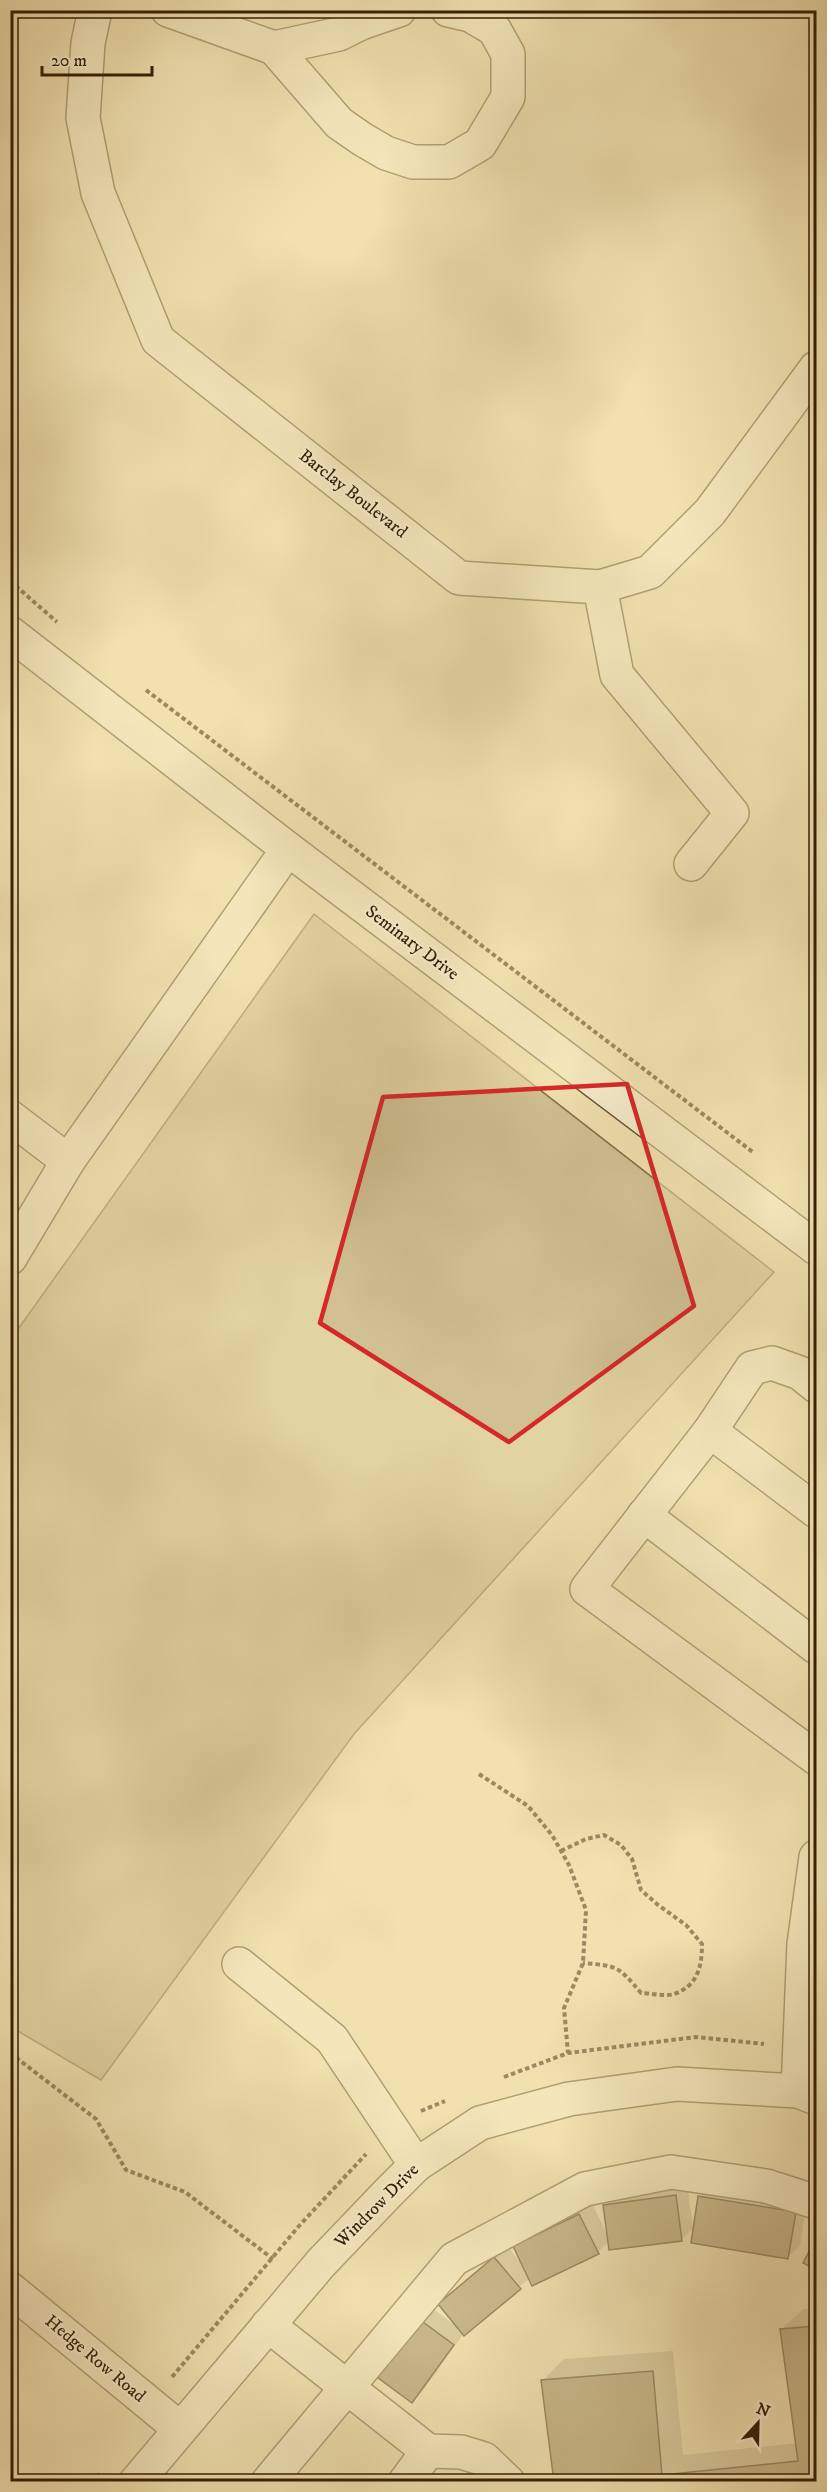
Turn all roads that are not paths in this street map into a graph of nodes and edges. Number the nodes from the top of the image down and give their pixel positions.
1 (95, 10) edge
2 (168, 10) edge
3 (399, 10) edge
4 (448, 10) edge
5 (274, 48) junction
6 (816, 368) edge
7 (600, 588) junction
8 (10, 633) edge
9 (288, 849) junction
10 (691, 864) dead end
11 (10, 1117) edge
12 (68, 1161) junction
13 (816, 1248) edge
14 (10, 1258) edge
15 (816, 1386) edge
16 (710, 1431) junction
17 (816, 1511) edge
18 (644, 1515) junction
19 (816, 1647) edge
20 (816, 1758) edge
21 (816, 1857) edge
22 (239, 1964) dead end
23 (810, 1974) edge
24 (807, 2095) edge
25 (416, 2165) junction
26 (816, 2202) edge
27 (10, 2289) edge
28 (267, 2325) junction
29 (347, 2388) junction
30 (179, 2428) junction
31 (428, 2451) junction
32 (136, 2481) edge
33 (268, 2481) edge
34 (405, 2481) edge
35 (508, 2481) edge

1 - 7 street, Barclay Boulevard
2 - 5 street
3 - 5 street
4 - 5 street
6 - 7 street, Barclay Boulevard
7 - 10 street
8 - 9 street, Seminary Drive
9 - 12 street
9 - 13 street, Seminary Drive
11 - 12 street
12 - 14 street
15 - 16 street
16 - 17 street
16 - 18 street
18 - 19 street
18 - 20 street
21 - 23 street
22 - 25 street
23 - 24 street
24 - 25 street, Windrow Drive
25 - 28 street, Windrow Drive
26 - 29 street
27 - 30 street, Hedge Row Road
28 - 29 street
28 - 30 street, Windrow Drive
29 - 31 street
29 - 33 street
30 - 32 street, Windrow Drive
31 - 34 street
31 - 35 street

